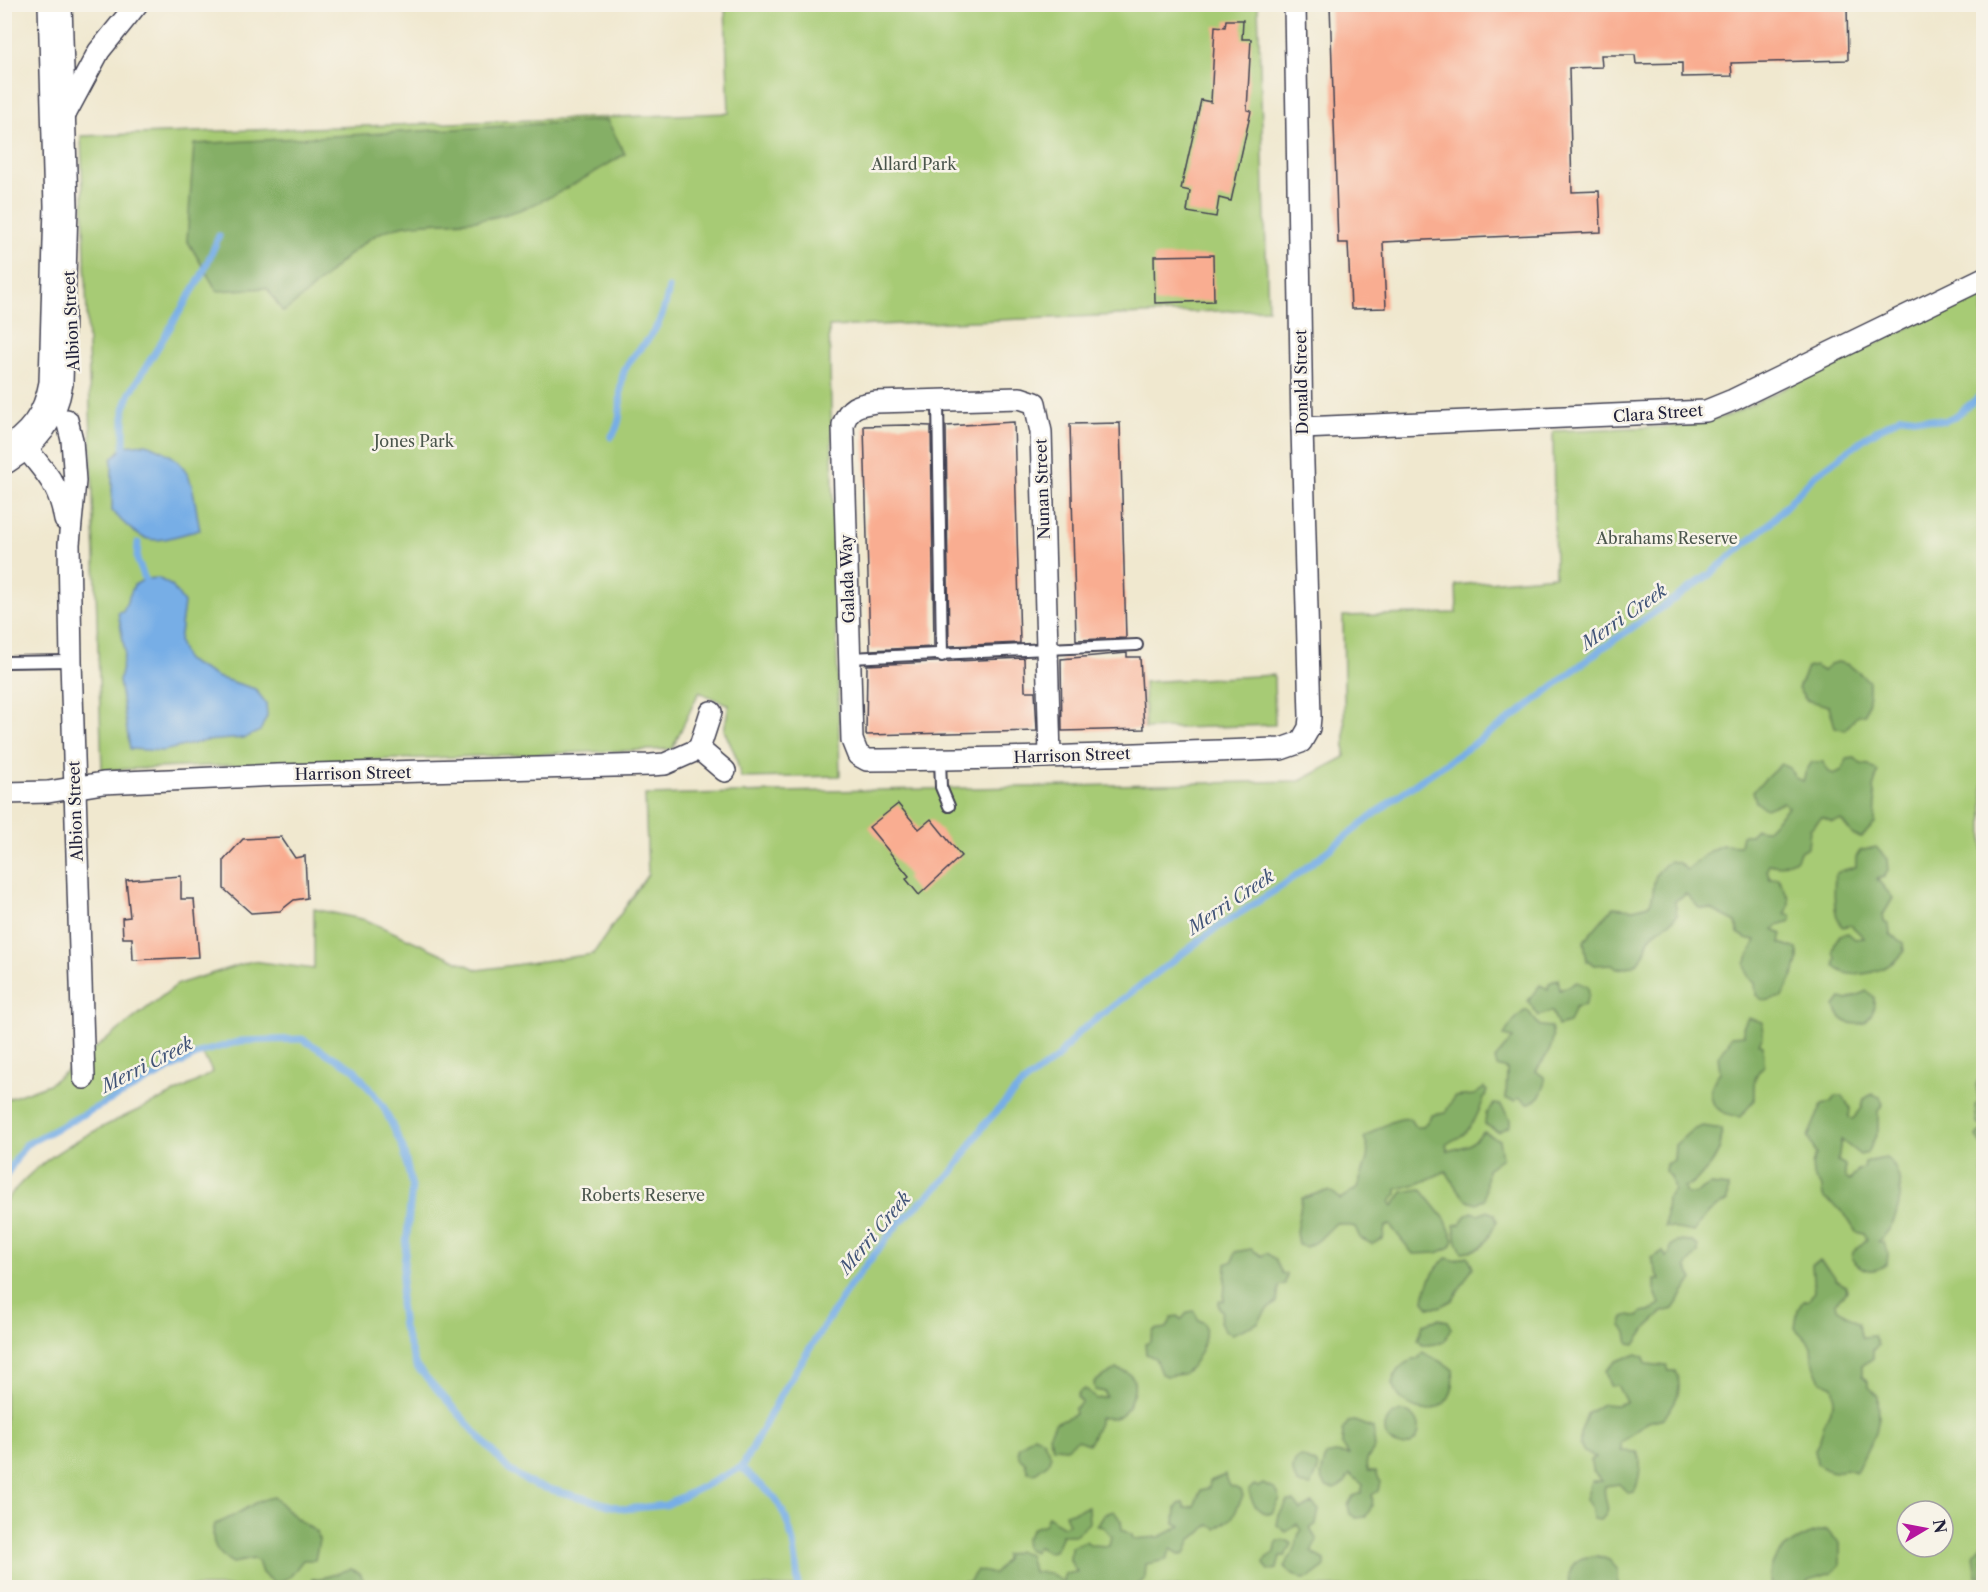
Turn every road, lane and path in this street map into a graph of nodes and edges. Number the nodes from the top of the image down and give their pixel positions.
1 (55, 4) edge
2 (137, 4) edge
3 (1295, 4) edge
4 (58, 127) junction
5 (61, 206) junction
6 (1983, 278) edge
7 (938, 400) junction
8 (854, 405) joint
9 (67, 420) junction
10 (1302, 428) junction
11 (21, 455) edge
12 (4, 481) edge
13 (69, 544) junction
14 (1137, 645) dead end
15 (1047, 647) junction
16 (942, 656) junction
17 (850, 658) junction
18 (4, 662) edge
19 (71, 662) junction
20 (711, 712) dead end
21 (699, 749) junction
22 (1287, 749) joint
23 (858, 756) joint
24 (1050, 756) junction
25 (940, 759) junction
26 (725, 771) dead end
27 (74, 788) junction
28 (4, 793) edge
29 (949, 806) dead end
30 (84, 1078) dead end

1 - 4 main road, Albion Street
2 - 4 street
3 - 10 street, Donald Street
4 - 5 main road, Albion Street
5 - 9 main road, Albion Street
5 - 11 main road, Albion Street
6 - 10 street, Clara Street
7 - 8 street, Nunan Street
7 - 15 street, Nunan Street
7 - 16 lane
8 - 17 street, Galada Way
9 - 11 main road
9 - 13 street, Albion Street
10 - 22 street, Donald Street
11 - 12 main road
11 - 13 street, Albion Street
13 - 19 street, Albion Street
14 - 15 lane
15 - 16 lane
15 - 24 street, Nunan Street
16 - 17 lane
17 - 23 street, Galada Way
18 - 19 lane
19 - 27 street, Albion Street
20 - 21 street
21 - 26 street
21 - 27 street, Harrison Street
22 - 24 street, Harrison Street
23 - 25 street, Harrison Street
24 - 25 street, Harrison Street
25 - 29 lane
27 - 28 street, Harrison Street
27 - 30 street, Albion Street

